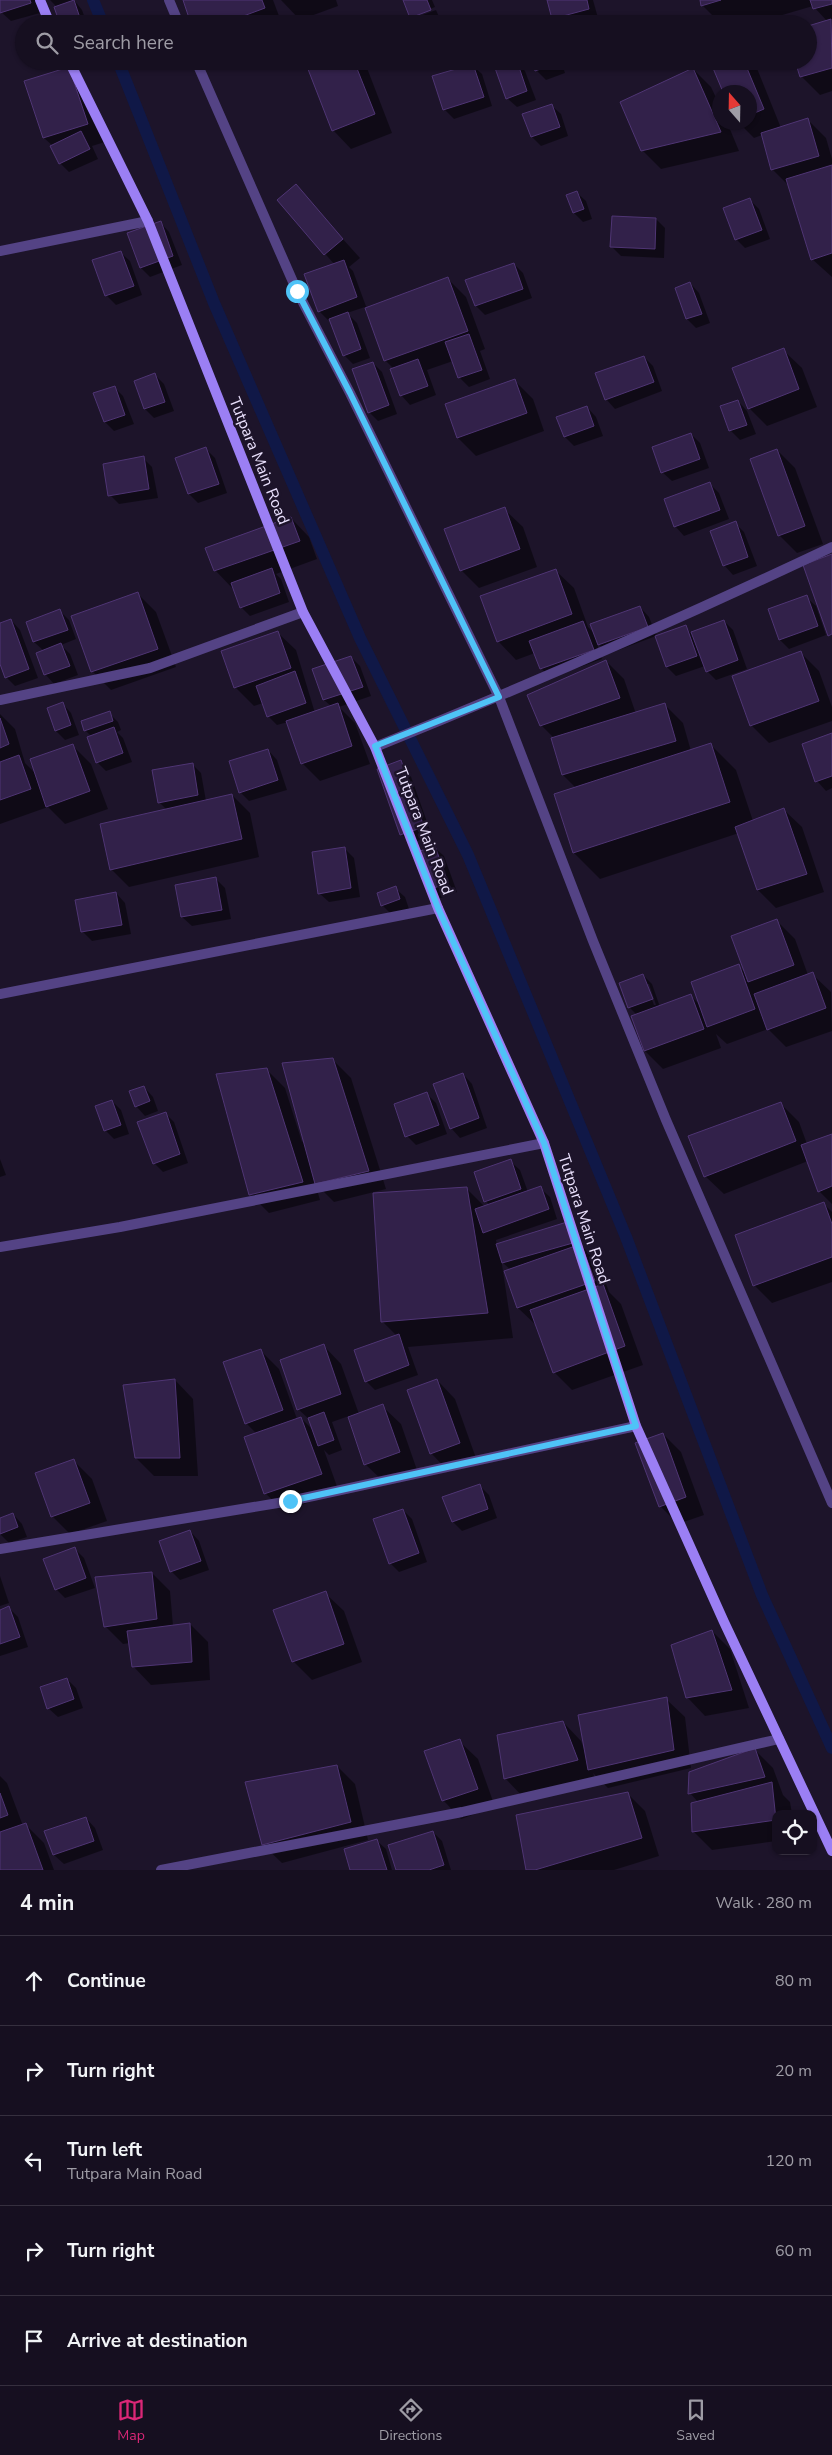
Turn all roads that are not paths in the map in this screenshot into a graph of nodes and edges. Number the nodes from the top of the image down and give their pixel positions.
1 (40, 0) edge
2 (169, 0) edge
3 (46, 15) edge
4 (175, 15) edge
5 (73, 70) edge
6 (200, 70) edge
7 (148, 221) junction
8 (0, 251) edge
9 (832, 547) edge
10 (303, 612) junction
11 (499, 697) junction
12 (0, 700) edge
13 (375, 746) junction
14 (438, 908) junction
15 (0, 994) edge
16 (544, 1143) junction
17 (0, 1248) edge
18 (636, 1426) junction
19 (832, 1503) edge
20 (0, 1549) edge
21 (780, 1739) junction
22 (832, 1851) edge
23 (161, 1870) edge

1 - 3 street
2 - 4 street
5 - 7 street, Tutpara Main Road
6 - 11 street
7 - 8 street
7 - 10 street, Tutpara Main Road
9 - 11 street
10 - 12 street
10 - 13 street, Tutpara Main Road
11 - 13 street
11 - 19 street
13 - 14 street, Tutpara Main Road
14 - 15 street
14 - 16 street, Tutpara Main Road
16 - 17 street
16 - 18 street, Tutpara Main Road
18 - 20 street
18 - 21 street, Tutpara Main Road
21 - 22 street, Tutpara Main Road
21 - 23 street

